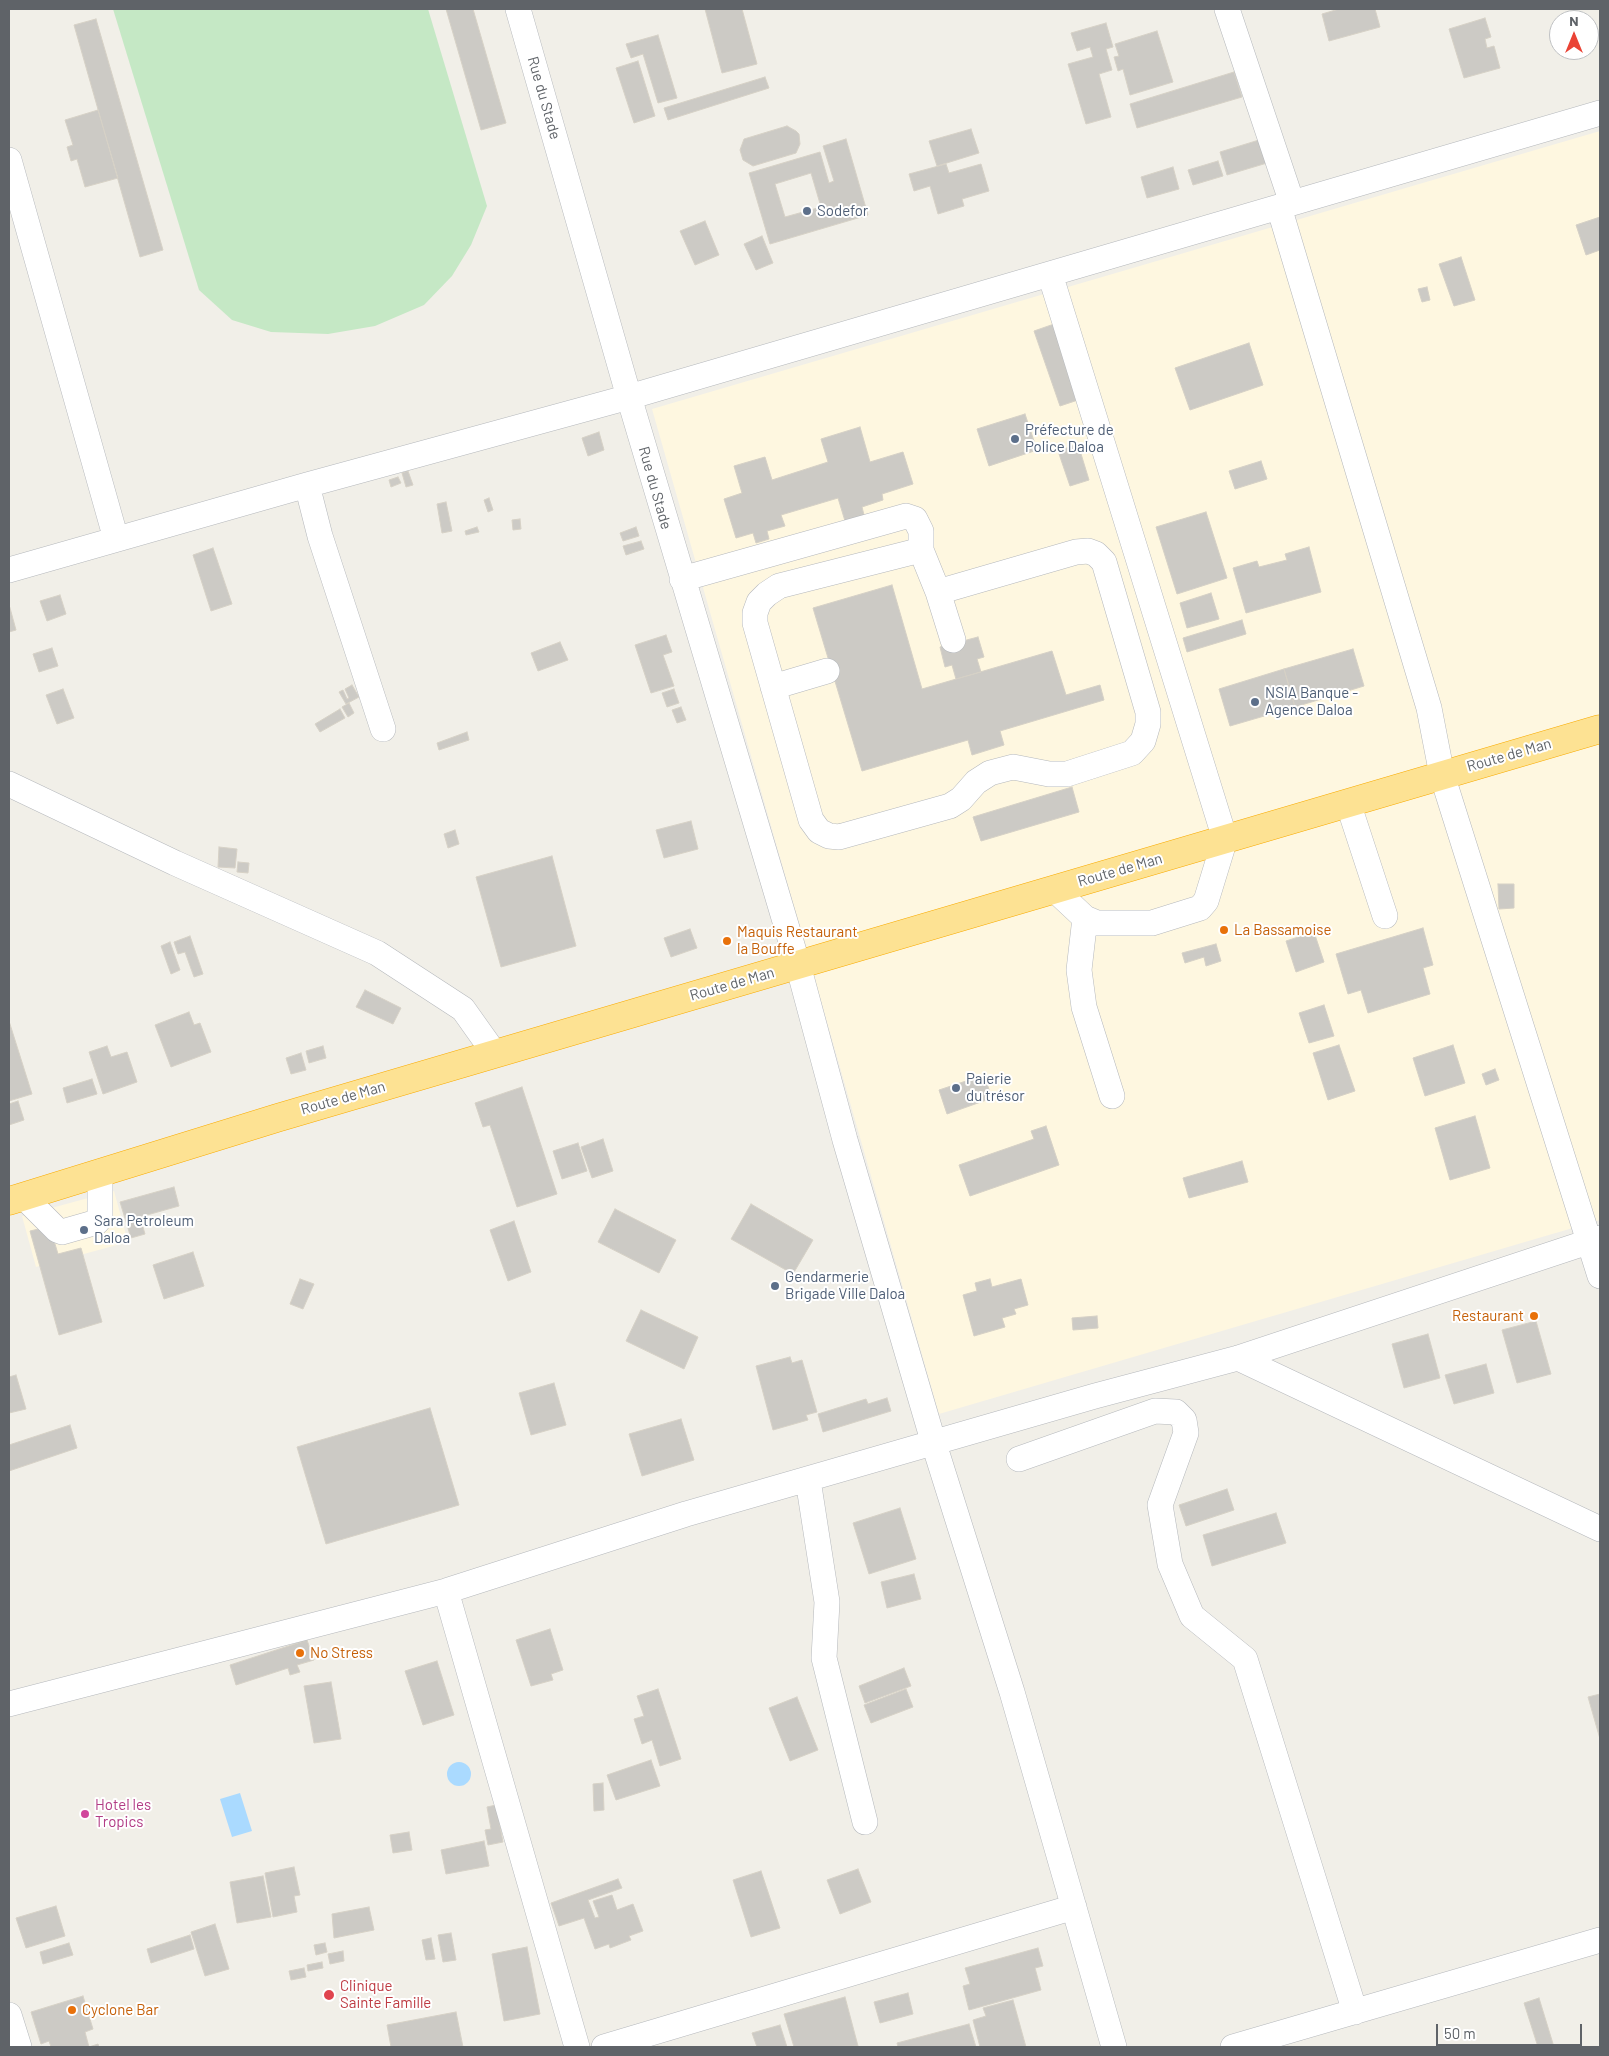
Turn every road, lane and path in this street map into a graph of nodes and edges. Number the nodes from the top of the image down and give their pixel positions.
1 (518, 9) edge
2 (1226, 9) edge
3 (1600, 113) edge
4 (9, 160) edge
5 (1285, 205) junction
6 (1050, 274) junction
7 (629, 397) junction
8 (307, 485) junction
9 (116, 539) junction
10 (921, 550) junction
11 (9, 570) edge
12 (682, 579) junction
13 (938, 592) junction
14 (953, 640) dead end
15 (827, 672) dead end
16 (773, 687) junction
17 (383, 729) dead end
18 (1600, 729) edge
19 (1442, 775) junction
20 (9, 784) edge
21 (1348, 803) junction
22 (1226, 838) junction
23 (1054, 889) junction
24 (1385, 916) dead end
25 (1085, 918) junction
26 (798, 965) junction
27 (495, 1054) junction
28 (1112, 1096) dead end
29 (100, 1172) junction
30 (16, 1198) edge
31 (1595, 1239) edge
32 (1600, 1276) edge
33 (1238, 1358) junction
34 (934, 1444) junction
35 (1020, 1459) dead end
36 (808, 1480) junction
37 (1600, 1529) edge
38 (446, 1590) junction
39 (9, 1704) edge
40 (865, 1822) dead end
41 (1074, 1907) junction
42 (1600, 1940) edge
43 (1355, 2012) junction
44 (9, 2015) edge
45 (19, 2047) edge
46 (577, 2047) edge
47 (604, 2047) edge
48 (1114, 2047) edge
49 (1233, 2047) edge

1 - 7 street, Rue du Stade
2 - 5 street
3 - 5 street
4 - 9 street
5 - 6 street
5 - 19 street
6 - 7 street
6 - 22 street
7 - 8 street
7 - 12 street, Rue du Stade
8 - 9 street
8 - 17 street
9 - 11 street
10 - 12 street
10 - 13 street
10 - 16 street
12 - 26 street, Rue du Stade
13 - 14 street
13 - 16 street
15 - 16 street
18 - 19 highway, Route de Man
19 - 21 highway, Route de Man
19 - 31 street
20 - 27 street
21 - 22 highway, Route de Man
21 - 24 street
22 - 23 highway, Route de Man
22 - 25 street
23 - 25 street
23 - 26 highway, Route de Man
25 - 28 street
26 - 27 highway, Route de Man
26 - 34 street, Rue du Stade
27 - 29 highway, Route de Man
29 - 30 highway, Route de Man
29 - 30 street
31 - 32 street
31 - 33 street
33 - 34 street
33 - 37 street
34 - 36 street
34 - 41 street, Rue du Stade
35 - 43 street
36 - 38 street
36 - 40 street
38 - 39 street
38 - 46 street
41 - 47 street
41 - 48 street, Rue du Stade
42 - 43 street
43 - 49 street
44 - 45 street

